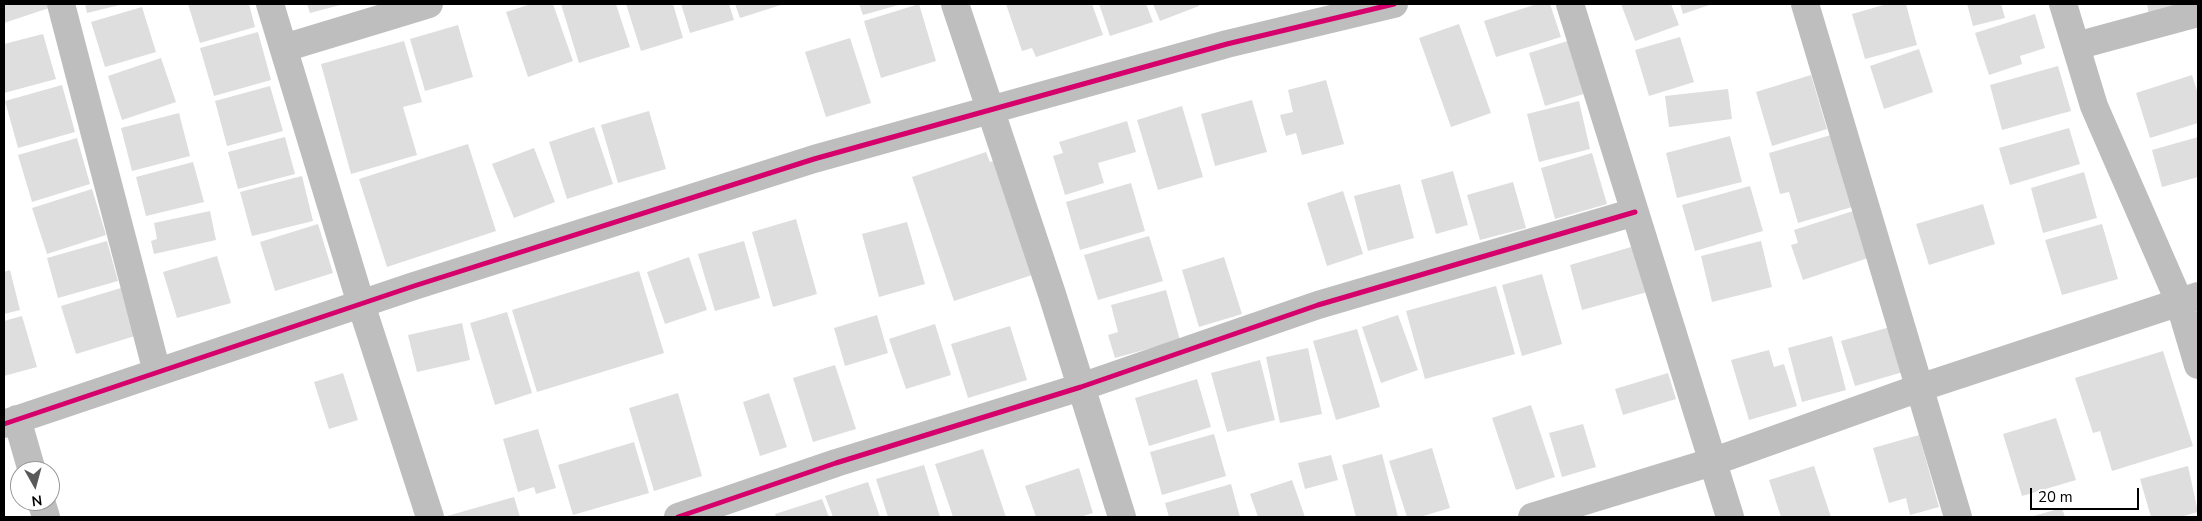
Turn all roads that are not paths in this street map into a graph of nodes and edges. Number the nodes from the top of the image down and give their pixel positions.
1 (61, 4) edge
2 (270, 4) edge
3 (428, 4) edge
4 (955, 4) edge
5 (1394, 4) edge
6 (1570, 4) edge
7 (1805, 4) edge
8 (2063, 4) edge
9 (2198, 13) edge
10 (2076, 46) junction
11 (284, 48) junction
12 (990, 110) junction
13 (1635, 212) junction
14 (2189, 299) edge
15 (361, 304) junction
16 (2198, 365) edge
17 (157, 372) junction
18 (1081, 387) junction
19 (1919, 388) junction
20 (10, 421) edge
21 (28, 461) edge
22 (1712, 462) junction
23 (430, 517) edge
24 (678, 517) edge
25 (1122, 517) edge
26 (1532, 517) edge
27 (1730, 517) edge
28 (1958, 517) edge

1 - 17 street
2 - 11 street
3 - 11 street
4 - 12 street
5 - 12 street
6 - 13 street
7 - 19 street
8 - 10 street
9 - 10 street
10 - 14 street
11 - 15 street
12 - 15 street
12 - 18 street
13 - 18 street
13 - 22 street
14 - 16 street
14 - 19 street
15 - 17 street
15 - 23 street
17 - 20 street
18 - 24 street
18 - 25 street
19 - 22 street
19 - 28 street
20 - 21 street
22 - 26 street
22 - 27 street

